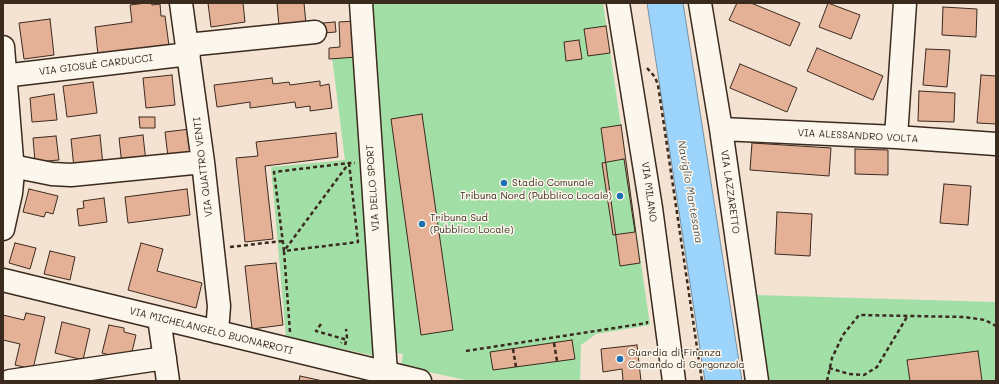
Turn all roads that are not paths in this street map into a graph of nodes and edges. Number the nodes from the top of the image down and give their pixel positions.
1 (181, 3) edge
2 (361, 3) edge
3 (618, 3) edge
4 (700, 3) edge
5 (905, 3) edge
6 (315, 32) dead end
7 (3, 47) edge
8 (188, 49) junction
9 (4, 76) edge
10 (721, 128) junction
11 (896, 137) junction
12 (996, 144) edge
13 (203, 162) junction
14 (12, 166) junction
15 (3, 229) edge
16 (3, 280) edge
17 (159, 318) junction
18 (217, 332) junction
19 (165, 358) junction
20 (386, 373) junction
21 (10, 381) edge
22 (168, 381) edge
23 (420, 381) edge
24 (674, 381) edge
25 (756, 381) edge

1 - 8 street, VIA QUATTRO VENTI
2 - 20 street, VIA DELLO SPORT
3 - 24 street, VIA MILANO
4 - 10 street, VIA LAZZARETTO
5 - 11 street
6 - 8 street, VIA GIOSUÈ CARDUCCI
7 - 9 street
8 - 9 street, VIA GIOSUÈ CARDUCCI
8 - 13 street, VIA QUATTRO VENTI
9 - 14 street
10 - 11 street, VIA ALESSANDRO VOLTA
10 - 25 street, VIA LAZZARETTO
11 - 12 street, VIA ALESSANDRO VOLTA
13 - 14 street
13 - 18 street, VIA QUATTRO VENTI
14 - 15 street
16 - 17 street, VIA MICHELANGELO BUONARROTI
17 - 18 street, VIA MICHELANGELO BUONARROTI
17 - 19 street
18 - 20 street, VIA MICHELANGELO BUONARROTI
19 - 21 street
19 - 22 street
20 - 23 street, VIA MICHELANGELO BUONARROTI

